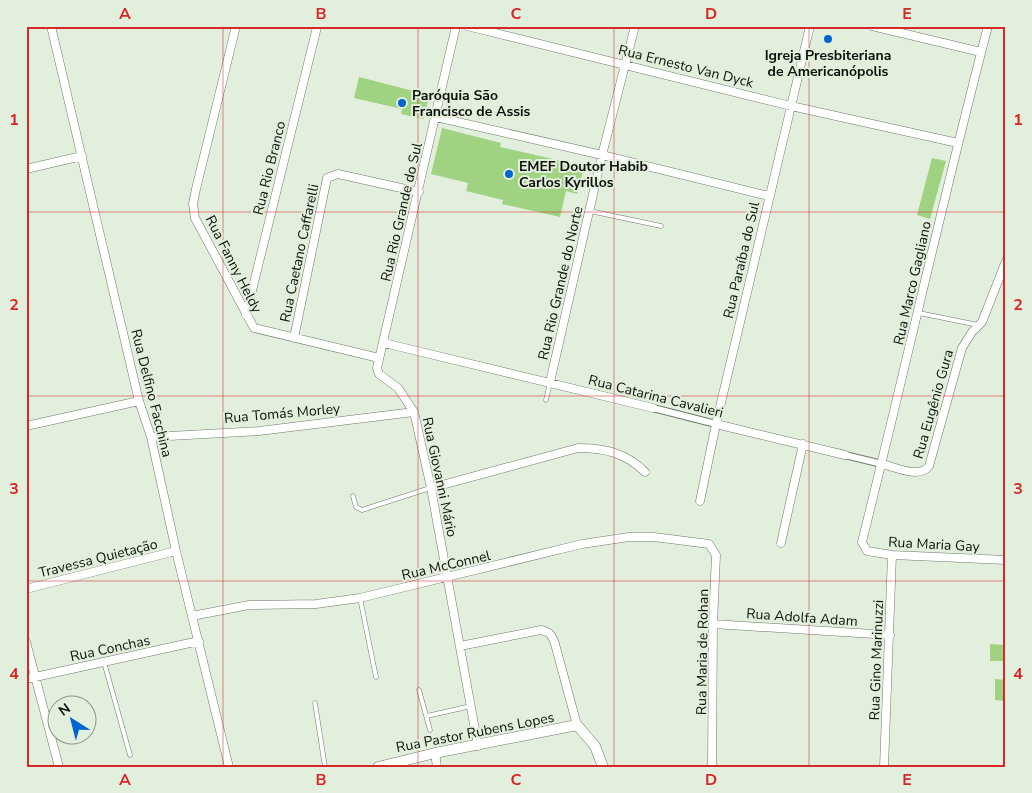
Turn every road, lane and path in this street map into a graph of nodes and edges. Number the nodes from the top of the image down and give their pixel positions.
1 (52, 26) edge
2 (236, 26) edge
3 (316, 26) edge
4 (456, 26) edge
5 (466, 26) edge
6 (635, 26) edge
7 (810, 26) edge
8 (872, 26) edge
9 (988, 26) edge
10 (981, 52) junction
11 (626, 64) junction
12 (790, 106) junction
13 (436, 117) junction
14 (958, 142) junction
15 (602, 155) junction
16 (82, 156) junction
17 (26, 169) edge
18 (419, 192) junction
19 (769, 196) junction
20 (590, 211) junction
21 (661, 226) dead end
22 (1006, 261) edge
23 (919, 313) junction
24 (246, 315) junction
25 (980, 326) junction
26 (294, 338) junction
27 (384, 344) junction
28 (379, 358) junction
29 (379, 374) joint
30 (550, 382) junction
31 (546, 400) dead end
32 (139, 401) junction
33 (653, 408) joint
34 (414, 412) junction
35 (716, 424) junction
36 (26, 426) edge
37 (151, 437) junction
38 (803, 444) junction
39 (845, 455) joint
40 (882, 464) junction
41 (645, 472) dead end
42 (922, 472) joint
43 (431, 488) junction
44 (353, 496) dead end
45 (700, 501) dead end
46 (705, 543) joint
47 (781, 543) dead end
48 (863, 546) joint
49 (176, 551) junction
50 (892, 555) junction
51 (1006, 560) edge
52 (447, 577) junction
53 (26, 589) edge
54 (360, 598) junction
55 (192, 616) junction
56 (713, 624) junction
57 (890, 635) junction
58 (199, 641) junction
59 (26, 642) edge
60 (460, 646) junction
61 (104, 662) junction
62 (36, 677) junction
63 (376, 677) dead end
64 (26, 679) edge
65 (419, 690) dead end
66 (315, 702) dead end
67 (471, 706) junction
68 (427, 716) junction
69 (577, 726) junction
70 (430, 730) dead end
71 (478, 746) junction
72 (435, 753) junction
73 (130, 755) dead end
74 (59, 767) edge
75 (229, 767) edge
76 (325, 767) edge
77 (378, 767) edge
78 (437, 767) edge
79 (603, 767) edge
80 (712, 767) edge
81 (884, 767) edge

1 - 16 street, Rua Delfino Facchina
2 - 24 street, Rua Fanny Heldy
3 - 24 street, Rua Rio Branco
4 - 13 street, Rua Rio Grande do Sul
5 - 11 street, Rua Ernesto Van Dyck
6 - 11 street, Rua Rio Grande do Norte
7 - 12 street, Rua Paraíba do Sul
8 - 10 street
9 - 10 street, Rua Marco Gagliano
10 - 14 street, Rua Marco Gagliano
11 - 12 street, Rua Ernesto Van Dyck
11 - 15 street, Rua Rio Grande do Norte
12 - 14 street, Rua Ernesto Van Dyck
12 - 19 street, Rua Paraíba do Sul
13 - 15 street
13 - 18 street, Rua Rio Grande do Sul
14 - 23 street, Rua Marco Gagliano
15 - 19 street
15 - 20 street, Rua Rio Grande do Norte
16 - 17 street
16 - 32 street, Rua Delfino Facchina
18 - 26 street, Rua Caetano Caffarelli
18 - 27 street, Rua Rio Grande do Sul
19 - 35 street, Rua Paraíba do Sul
20 - 21 lane
20 - 30 street, Rua Rio Grande do Norte
22 - 25 street, Rua Eugênio Gura
23 - 25 lane
23 - 40 street, Rua Marco Gagliano
24 - 26 street, Rua Fanny Heldy
25 - 42 street, Rua Eugênio Gura
26 - 28 street, Rua Fanny Heldy
27 - 28 street, Rua Rio Grande do Sul
27 - 30 street, Rua Catarina Cavalieri
28 - 29 street, Rua Rio Grande do Sul
29 - 34 street, Rua Giovanni Mário
30 - 31 lane, Rua Rio Grande do Norte
30 - 33 street, Rua Catarina Cavalieri
32 - 36 street
32 - 37 street, Rua Delfino Facchina
33 - 35 street, Rua Catarina Cavalieri
34 - 37 street, Rua Tomás Morley
34 - 43 street, Rua Giovanni Mário
35 - 38 street, Rua Catarina Cavalieri
35 - 45 street, Rua Paraíba do Sul
37 - 49 street, Rua Delfino Facchina
38 - 39 street, Rua Catarina Cavalieri
38 - 47 street
39 - 40 street, Rua Catarina Cavalieri
40 - 42 street, Rua Catarina Cavalieri
40 - 48 street, Rua Marco Gagliano
41 - 43 street
43 - 44 lane
43 - 52 street, Rua Giovanni Mário
46 - 52 street, Rua McConnel
46 - 56 street, Rua Maria de Rohan
48 - 50 street, Rua Maria Gay
49 - 53 street, Travessa Quietação
49 - 55 street, Rua Delfino Facchina
50 - 51 street, Rua Maria Gay
50 - 57 street, Rua Gino Marinuzzi
52 - 54 street, Rua McConnel
52 - 60 street, Rua Giovanni Mário
54 - 55 street, Rua McConnel
54 - 63 lane
55 - 58 street, Rua Delfino Facchina
56 - 57 street, Rua Adolfa Adam
56 - 80 street, Rua Maria de Rohan
57 - 81 street, Rua Gino Marinuzzi
58 - 61 street, Rua Conchas
58 - 75 street, Rua Delfino Facchina
59 - 62 street
60 - 67 street, Rua Giovanni Mário
60 - 69 street
61 - 62 street, Rua Conchas
61 - 73 lane
62 - 64 street, Rua Conchas
62 - 74 street
65 - 68 lane
66 - 76 lane
67 - 68 lane
67 - 71 street, Rua Giovanni Mário
68 - 70 lane
69 - 71 street, Rua Pastor Rubens Lopes
69 - 79 street
71 - 72 street, Rua Pastor Rubens Lopes
72 - 77 street, Rua Pastor Rubens Lopes
72 - 78 street

